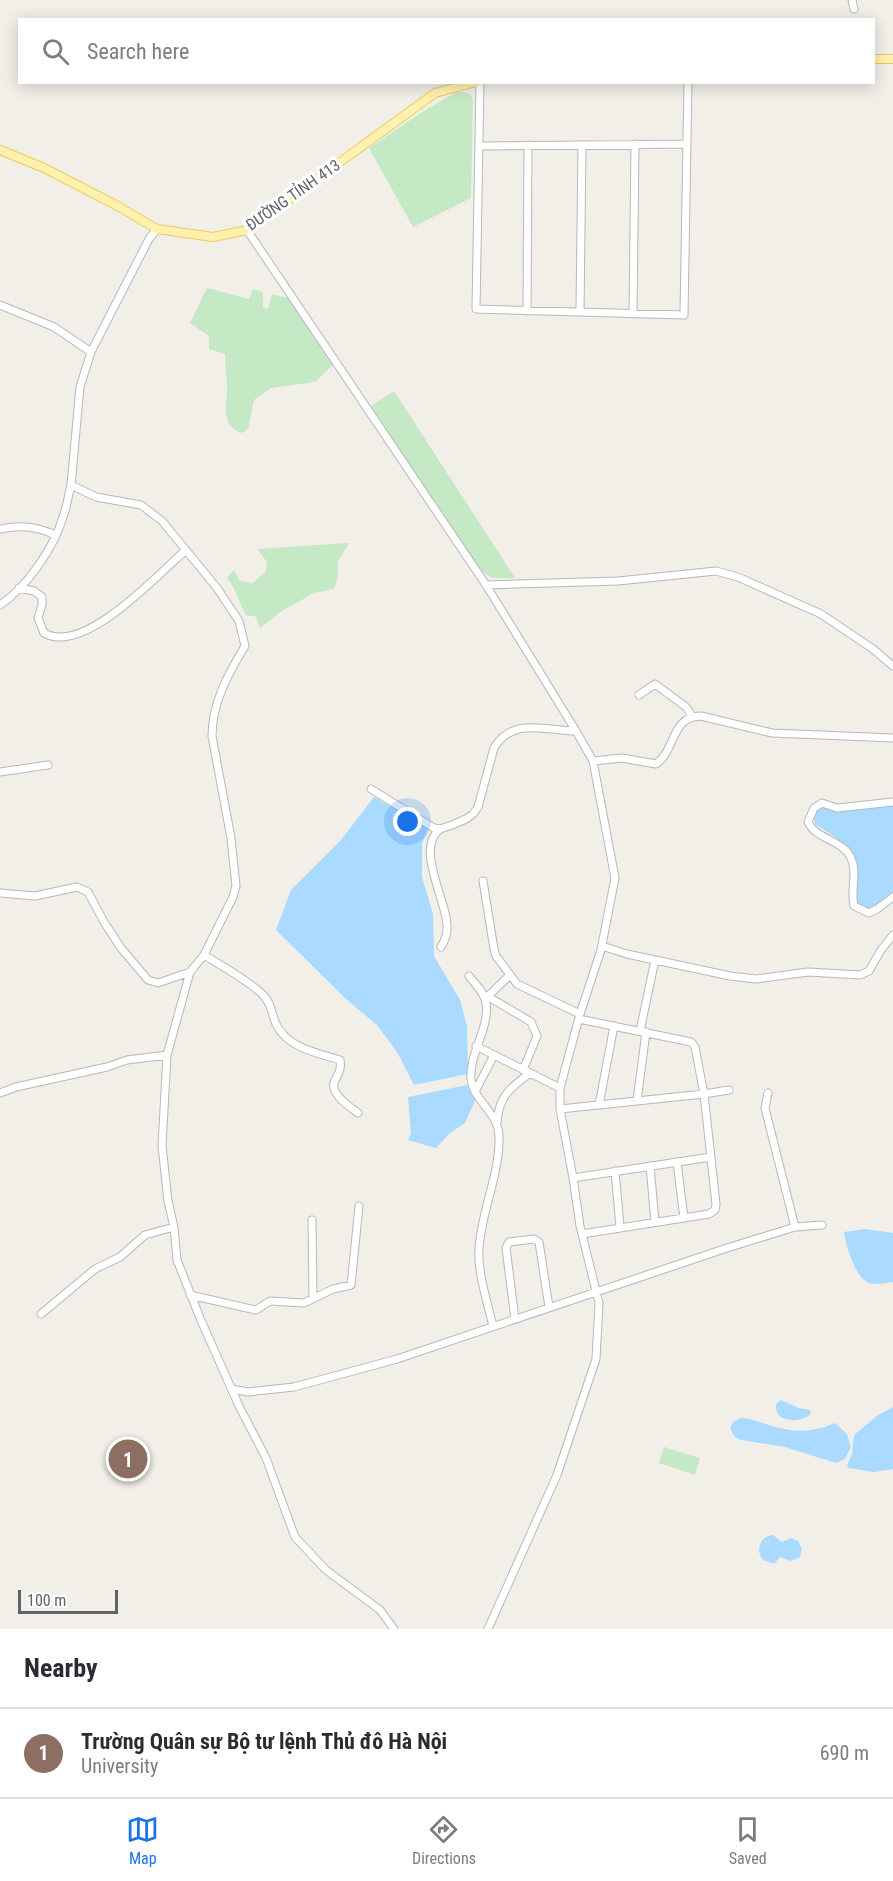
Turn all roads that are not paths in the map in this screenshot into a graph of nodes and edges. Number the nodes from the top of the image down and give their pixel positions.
1 (852, 0) edge
2 (854, 9) dead end
3 (875, 59) edge
4 (893, 59) edge
5 (470, 84) edge
6 (478, 84) edge
7 (688, 84) edge
8 (635, 144) junction
9 (687, 144) junction
10 (528, 145) junction
11 (582, 145) junction
12 (479, 146) junction
13 (0, 150) edge
14 (157, 229) junction
15 (247, 230) junction
16 (0, 305) edge
17 (527, 311) junction
18 (580, 312) junction
19 (633, 314) junction
20 (91, 352) junction
21 (71, 485) junction
22 (0, 529) edge
23 (55, 536) junction
24 (186, 550) junction
25 (486, 585) junction
26 (19, 588) junction
27 (0, 605) edge
28 (893, 666) edge
29 (639, 695) dead end
30 (692, 716) junction
31 (576, 731) junction
32 (893, 738) edge
33 (593, 761) junction
34 (48, 765) dead end
35 (0, 772) edge
36 (371, 789) dead end
37 (893, 802) edge
38 (440, 829) junction
39 (483, 880) dead end
40 (0, 892) edge
41 (893, 897) edge
42 (893, 935) edge
43 (602, 946) junction
44 (441, 947) dead end
45 (204, 955) junction
46 (655, 960) junction
47 (190, 972) junction
48 (510, 975) junction
49 (469, 976) dead end
50 (486, 998) junction
51 (580, 1017) junction
52 (614, 1026) junction
53 (643, 1032) junction
54 (476, 1046) junction
55 (167, 1055) junction
56 (494, 1055) junction
57 (526, 1071) junction
58 (560, 1088) junction
59 (476, 1090) junction
60 (729, 1090) dead end
61 (768, 1093) dead end
62 (0, 1094) edge
63 (704, 1094) junction
64 (638, 1101) junction
65 (599, 1105) junction
66 (560, 1109) junction
67 (358, 1113) dead end
68 (497, 1125) junction
69 (711, 1157) junction
70 (677, 1162) junction
71 (650, 1166) junction
72 (615, 1171) junction
73 (573, 1178) junction
74 (359, 1206) dead end
75 (684, 1218) junction
76 (312, 1220) dead end
77 (655, 1222) junction
78 (822, 1225) dead end
79 (174, 1227) junction
80 (620, 1227) junction
81 (795, 1227) junction
82 (582, 1234) junction
83 (597, 1291) junction
84 (190, 1295) junction
85 (313, 1297) junction
86 (549, 1307) junction
87 (41, 1314) dead end
88 (515, 1318) junction
89 (493, 1326) junction
90 (232, 1389) junction
91 (394, 1629) edge
92 (489, 1629) edge

1 - 2 street
3 - 4 main road
5 - 15 main road, ĐƯỜNG TỈNH 413
6 - 12 street
7 - 9 street
8 - 9 street
8 - 11 street
8 - 19 street
9 - 19 street
10 - 11 street
10 - 12 street
10 - 17 street
11 - 18 street
12 - 17 street
13 - 14 main road, ĐƯỜNG TỈNH 413
14 - 15 main road, ĐƯỜNG TỈNH 413
14 - 20 street
15 - 25 street
16 - 20 street
17 - 18 street
18 - 19 street
20 - 21 street
21 - 23 street
21 - 24 street
22 - 23 street
23 - 26 street
24 - 26 street
24 - 45 street
25 - 28 street
25 - 31 street
26 - 27 street
29 - 30 street
30 - 32 street
30 - 33 street
31 - 33 street
31 - 38 street
33 - 43 street
34 - 35 street
36 - 38 street
37 - 41 street
38 - 44 street
39 - 48 street
40 - 47 street
42 - 46 street
43 - 46 street
43 - 51 street
45 - 47 street
45 - 67 street
46 - 53 street
47 - 55 street
48 - 50 street
48 - 51 street
49 - 50 street
50 - 54 street
50 - 57 street
51 - 52 street
51 - 58 street
52 - 53 street
52 - 65 street
53 - 63 street
53 - 64 street
54 - 56 street
54 - 59 street
55 - 62 street
55 - 79 street
56 - 57 street
56 - 59 street
57 - 58 street
57 - 68 street
58 - 66 street
59 - 68 street
60 - 63 street
61 - 81 street
63 - 64 street
63 - 69 street
64 - 65 street
65 - 66 street
66 - 73 street
68 - 89 street
69 - 70 street
69 - 75 street
70 - 71 street
70 - 75 street
71 - 72 street
71 - 77 street
72 - 73 street
72 - 80 street
73 - 82 street
74 - 85 street
75 - 77 street
76 - 85 street
77 - 80 street
78 - 81 street
79 - 84 street
79 - 87 street
80 - 82 street
81 - 83 street
82 - 83 street
83 - 86 street
83 - 92 street
84 - 85 street
84 - 90 street
86 - 88 street
86 - 88 street
88 - 89 street
89 - 90 street
90 - 91 street

